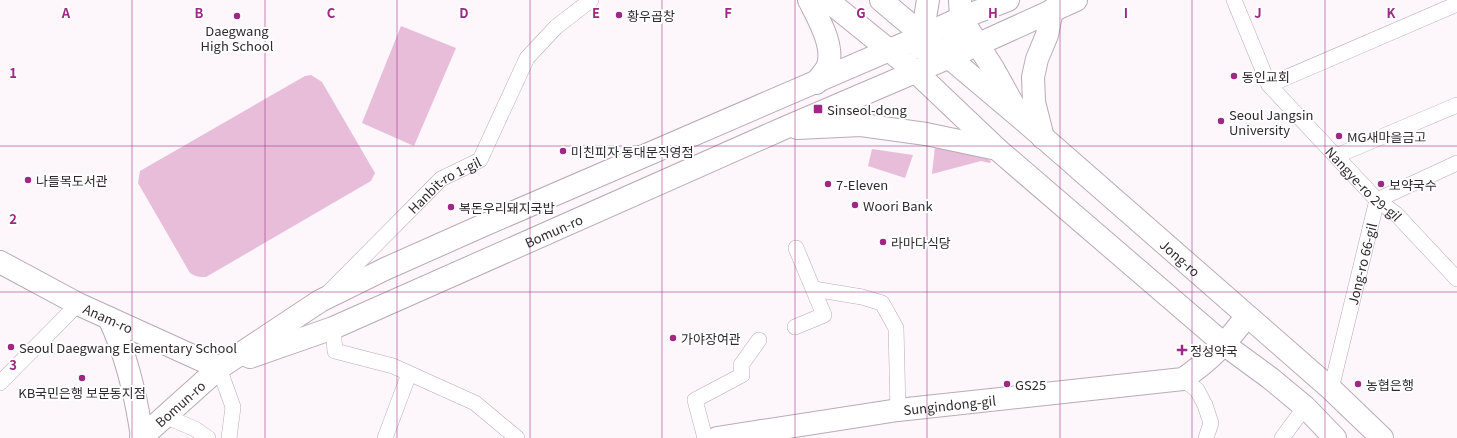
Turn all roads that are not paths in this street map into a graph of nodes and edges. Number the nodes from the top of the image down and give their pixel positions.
1 (591, 0) edge
2 (809, 0) edge
3 (827, 0) edge
4 (880, 0) edge
5 (928, 0) edge
6 (1076, 0) edge
7 (1234, 0) edge
8 (1004, 2) edge
9 (1457, 4) edge
10 (1049, 5) edge
11 (961, 9) edge
12 (922, 36) junction
13 (978, 44) junction
14 (888, 50) junction
15 (950, 58) junction
16 (916, 72) junction
17 (816, 83) junction
18 (1269, 85) junction
19 (1457, 105) edge
20 (826, 111) junction
21 (1021, 118) junction
22 (782, 128) junction
23 (1043, 138) junction
24 (997, 149) junction
25 (1336, 156) junction
26 (1457, 163) edge
27 (1377, 200) junction
28 (796, 248) dead end
29 (0, 262) edge
30 (1457, 279) edge
31 (814, 290) junction
32 (320, 301) junction
33 (78, 304) junction
34 (1247, 316) junction
35 (109, 318) junction
36 (795, 327) dead end
37 (333, 328) junction
38 (759, 340) dead end
39 (1225, 345) junction
40 (219, 368) junction
41 (409, 374) junction
42 (1183, 378) junction
43 (0, 383) edge
44 (1331, 389) junction
45 (1305, 407) junction
46 (898, 410) junction
47 (165, 416) junction
48 (792, 432) edge
49 (141, 437) edge
50 (208, 438) edge
51 (229, 438) edge
52 (385, 438) edge
53 (517, 438) edge
54 (705, 438) edge
55 (717, 438) edge
56 (1206, 438) edge
57 (1282, 438) edge
58 (1335, 438) edge
59 (1382, 438) edge

1 - 32 street, Hanbit-ro 1-gil
2 - 17 main road
3 - 14 main road
4 - 12 main road, Jong-ro
5 - 12 main road
6 - 10 main road, Bomun-ro
7 - 18 street, Nangye-ro 29-gil
8 - 11 main road, Bomun-ro
9 - 18 street
10 - 13 main road, Bomun-ro
10 - 23 main road
11 - 12 main road, Bomun-ro
11 - 13 main road
11 - 15 main road
12 - 14 main road, Bomun-ro
12 - 15 main road, Jong-ro
12 - 16 main road
13 - 15 main road, Bomun-ro
13 - 21 main road
14 - 16 main road
14 - 17 main road, Bomun-ro
15 - 16 main road, Bomun-ro
15 - 21 main road, Jong-ro
16 - 20 main road, Bomun-ro
16 - 24 main road
17 - 20 main road
17 - 32 main road, Bomun-ro
18 - 25 street, Nangye-ro 29-gil
19 - 25 street
20 - 22 main road, Bomun-ro
21 - 23 main road, Jong-ro
22 - 24 main road
22 - 37 main road, Bomun-ro
23 - 34 main road, Jong-ro
24 - 39 main road
25 - 27 street, Nangye-ro 29-gil
26 - 27 street
27 - 30 street, Nangye-ro 29-gil
27 - 44 street, Jong-ro 66-gil
28 - 31 street
29 - 33 main road, Anam-ro
31 - 36 street
31 - 46 street
32 - 40 main road, Bomun-ro
33 - 35 main road, Anam-ro
33 - 43 street
34 - 39 main road, Sungindong-gil
34 - 44 main road, Jong-ro
35 - 40 main road, Anam-ro
35 - 49 main road
37 - 40 main road, Bomun-ro
37 - 41 street
38 - 54 street
39 - 42 main road, Sungindong-gil
39 - 45 main road
40 - 47 main road, Bomun-ro
40 - 51 street
41 - 52 street
41 - 53 street
42 - 46 main road, Sungindong-gil
42 - 56 street
44 - 59 main road, Jong-ro
45 - 57 street
45 - 58 main road
46 - 48 main road, Sungindong-gil
47 - 49 main road, Bomun-ro
47 - 50 street
48 - 55 main road, Sungindong-gil

